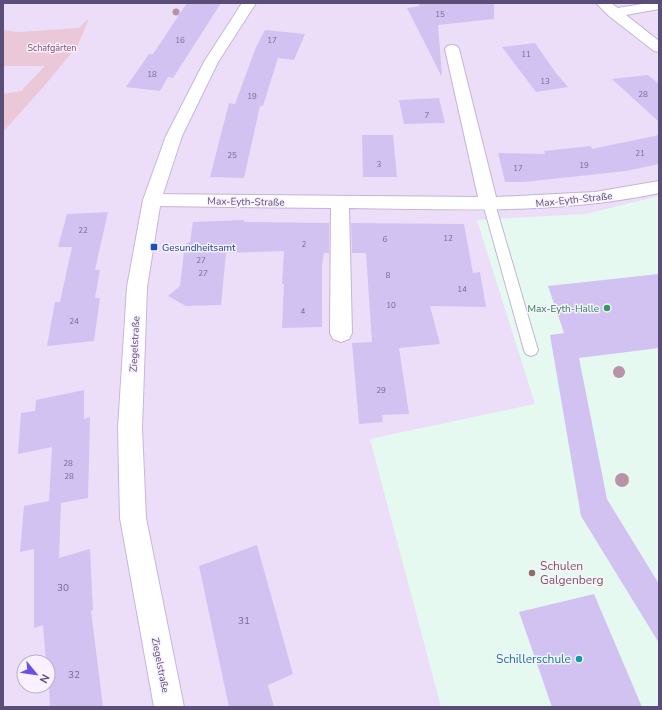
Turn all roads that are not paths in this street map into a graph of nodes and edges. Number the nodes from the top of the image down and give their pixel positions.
1 (249, 3) edge
2 (602, 3) edge
3 (659, 5) edge
4 (614, 13) junction
5 (659, 48) edge
6 (452, 49) dead end
7 (659, 187) edge
8 (152, 200) junction
9 (340, 202) junction
10 (489, 204) junction
11 (340, 333) dead end
12 (530, 350) dead end
13 (169, 707) edge

1 - 8 street, Ziegelstraße
2 - 4 street
3 - 4 street
4 - 5 street
6 - 10 street
7 - 10 street, Max-Eyth-Straße
8 - 9 street, Max-Eyth-Straße
8 - 13 street, Ziegelstraße
9 - 10 street, Max-Eyth-Straße
9 - 11 street
10 - 12 lane

